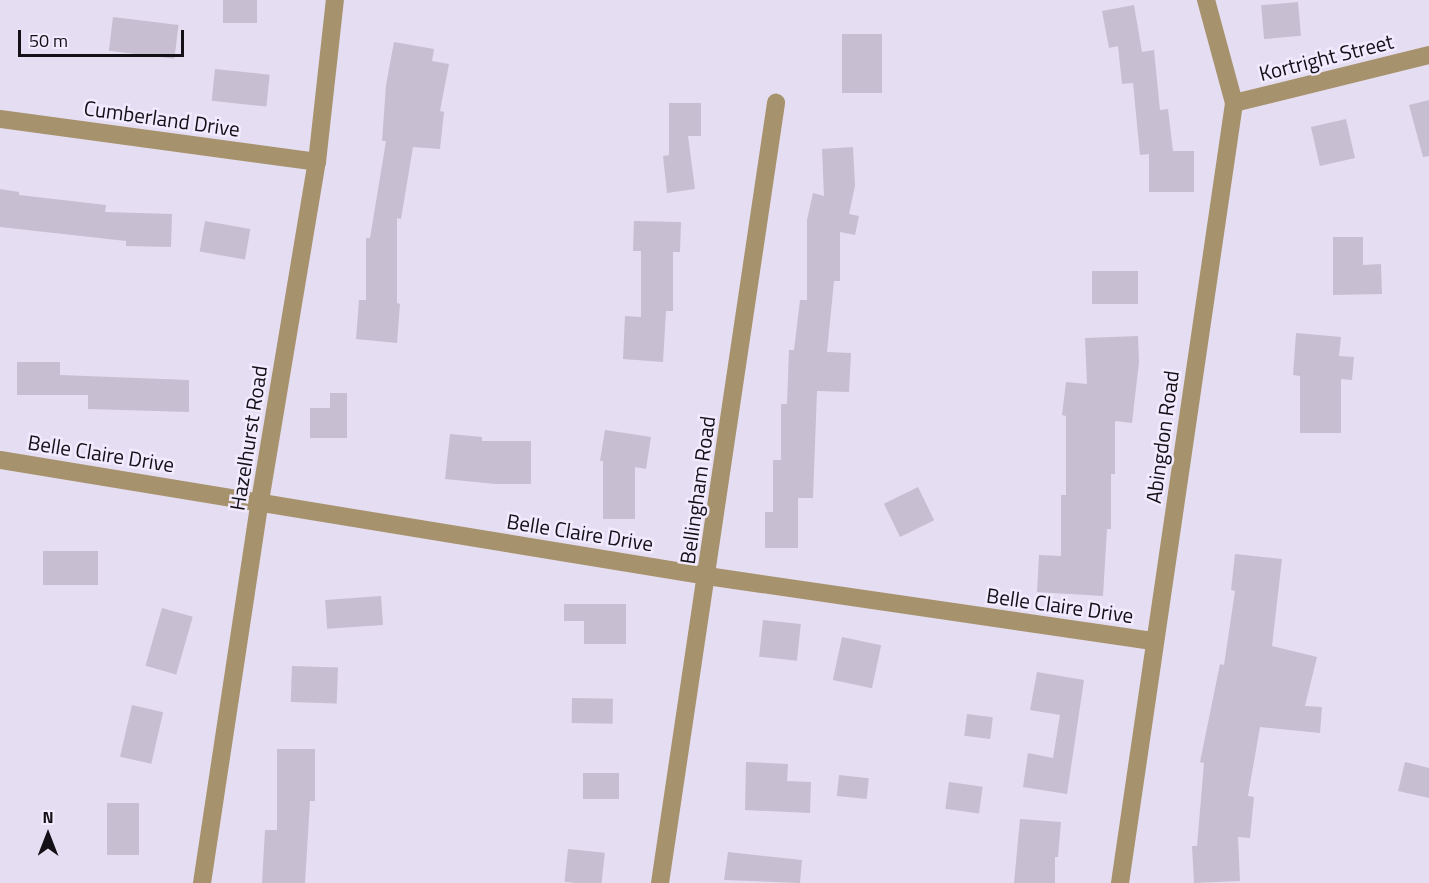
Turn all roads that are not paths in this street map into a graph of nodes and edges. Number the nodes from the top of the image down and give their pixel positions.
1 (335, 0) edge
2 (1206, 0) edge
3 (1429, 55) edge
4 (1234, 103) junction
5 (776, 104) dead end
6 (0, 120) edge
7 (317, 162) junction
8 (0, 460) edge
9 (260, 501) junction
10 (707, 576) junction
11 (1154, 641) junction
12 (202, 883) edge
13 (660, 883) edge
14 (1120, 883) edge

1 - 7 street, Hazelhurst Road
2 - 4 street, Abingdon Road
3 - 4 street, Kortright Street
4 - 11 street, Abingdon Road
5 - 10 street, Bellingham Road
6 - 7 street, Cumberland Drive
7 - 9 street, Hazelhurst Road
8 - 9 street, Belle Claire Drive
9 - 10 street, Belle Claire Drive
9 - 12 street, Hazelhurst Road
10 - 11 street, Belle Claire Drive
10 - 13 street, Bellingham Road
11 - 14 street, Abingdon Road

